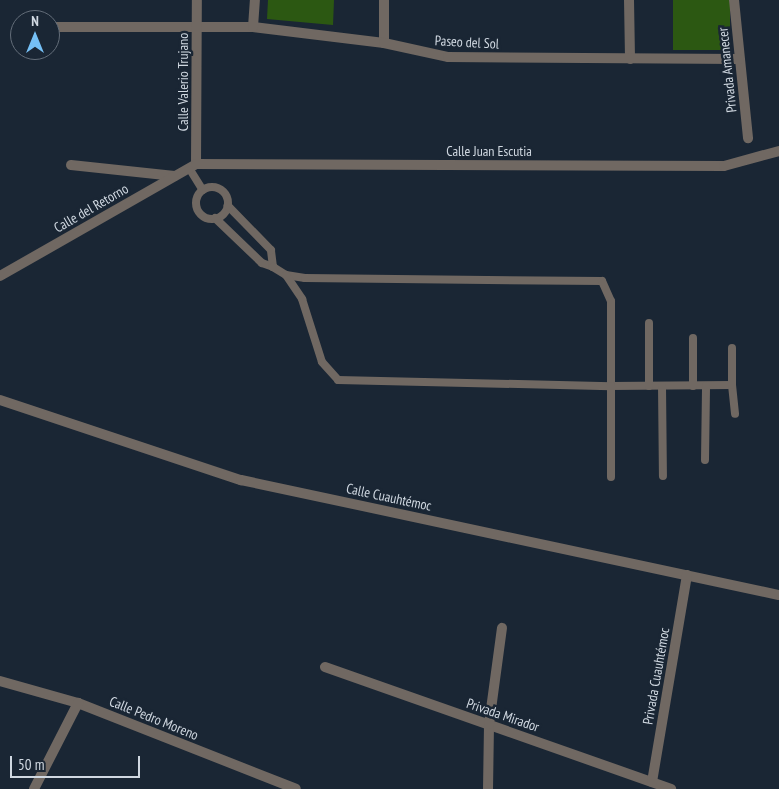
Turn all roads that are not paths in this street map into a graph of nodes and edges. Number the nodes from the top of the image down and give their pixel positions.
1 (197, 0) edge
2 (254, 0) edge
3 (384, 0) edge
4 (630, 0) edge
5 (734, 0) edge
6 (60, 27) edge
7 (253, 27) junction
8 (196, 29) junction
9 (384, 43) junction
10 (630, 59) junction
11 (739, 59) junction
12 (748, 138) dead end
13 (779, 151) edge
14 (71, 165) dead end
15 (192, 166) junction
16 (174, 176) junction
17 (204, 190) junction
18 (228, 206) junction
19 (215, 218) junction
20 (274, 268) junction
21 (286, 275) junction
22 (0, 276) edge
23 (649, 323) dead end
24 (693, 338) dead end
25 (732, 348) dead end
26 (610, 386) junction
27 (649, 386) junction
28 (662, 386) junction
29 (693, 386) junction
30 (706, 386) junction
31 (732, 386) junction
32 (0, 400) edge
33 (735, 414) dead end
34 (705, 460) dead end
35 (663, 476) dead end
36 (610, 477) dead end
37 (687, 575) junction
38 (779, 595) edge
39 (502, 628) dead end
40 (325, 667) dead end
41 (0, 681) edge
42 (78, 703) junction
43 (489, 724) junction
44 (652, 782) junction
45 (34, 789) edge
46 (296, 789) edge
47 (488, 789) edge
48 (671, 789) edge

1 - 8 street, Calle Valerio Trujano
2 - 7 street
3 - 9 street
4 - 10 street
5 - 11 street, Privada Amanecer
6 - 8 street, Paseo del Sol
7 - 8 street, Paseo del Sol
7 - 9 street, Paseo del Sol
8 - 15 street, Calle Valerio Trujano
9 - 10 street, Paseo del Sol
10 - 11 street, Paseo del Sol
11 - 12 street, Privada Amanecer
13 - 15 street, Calle Juan Escutia
14 - 16 street
15 - 16 street, Calle del Retorno
15 - 17 lane
16 - 22 street, Calle del Retorno
17 - 18 lane
17 - 19 lane
18 - 19 lane
18 - 20 lane
19 - 20 lane
20 - 21 lane
21 - 26 lane
21 - 26 lane
23 - 27 lane
24 - 29 lane
25 - 31 lane
26 - 27 lane
26 - 36 lane
27 - 28 lane
28 - 29 lane
28 - 35 lane
29 - 30 lane
30 - 31 lane
30 - 34 lane
31 - 33 lane
32 - 37 street, Calle Cuauhtémoc
37 - 38 street, Calle Cuauhtémoc
37 - 44 street, Privada Cuauhtémoc
39 - 43 street
40 - 43 street, Privada Mirador
41 - 42 street, Calle Pedro Moreno
42 - 45 street
42 - 46 street, Calle Pedro Moreno
43 - 44 street, Privada Mirador
43 - 47 street
44 - 48 street, Privada Mirador

